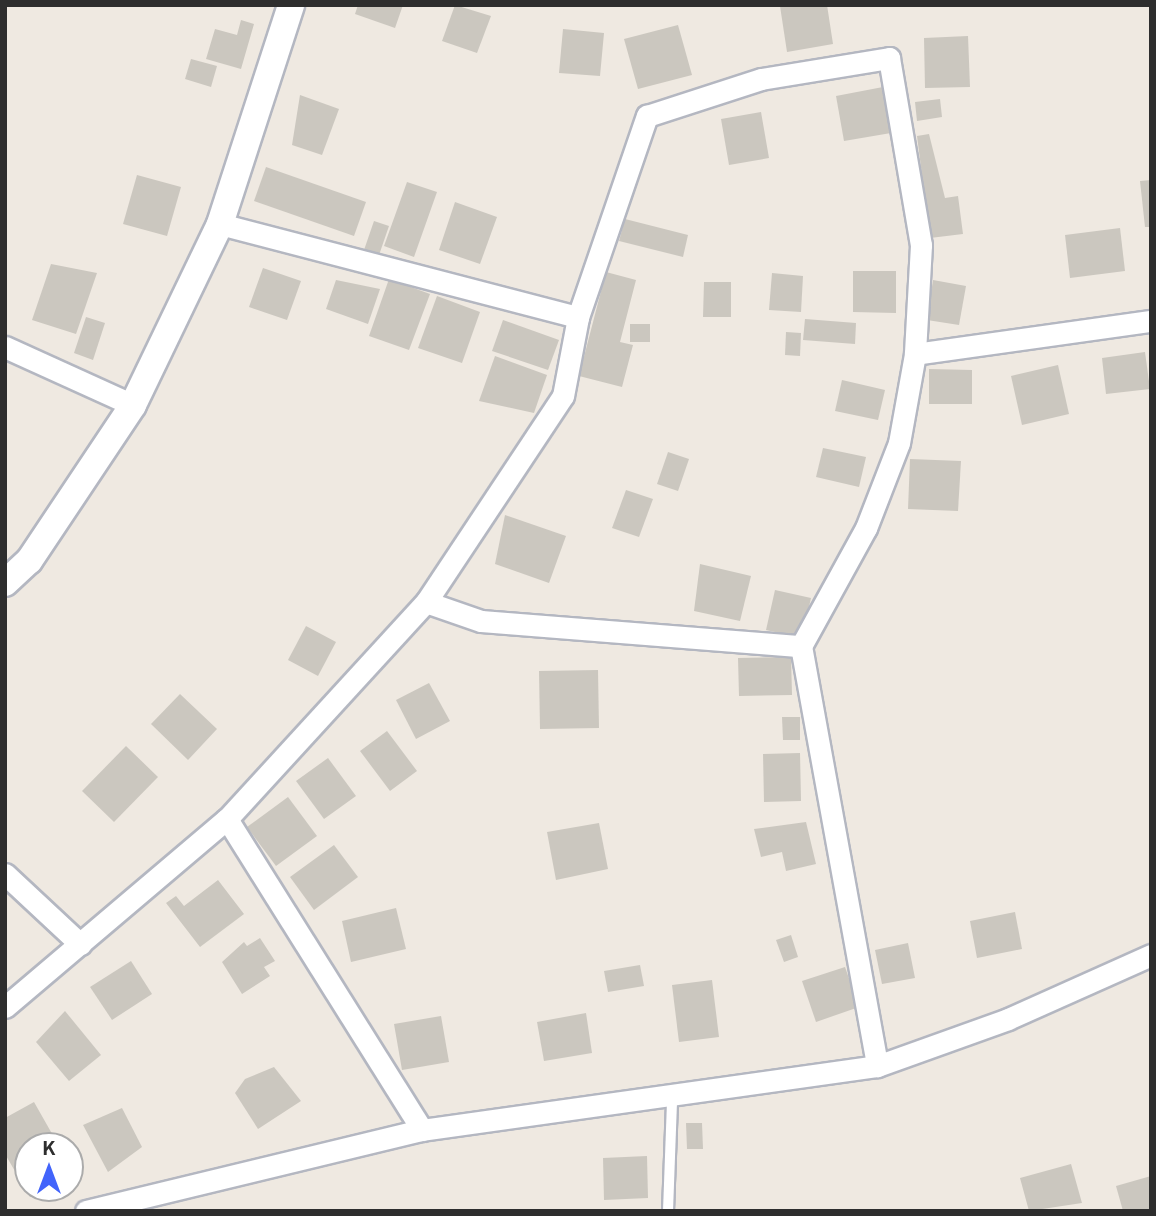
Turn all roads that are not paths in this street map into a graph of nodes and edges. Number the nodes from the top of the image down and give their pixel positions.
1 (291, 5) edge
2 (220, 224) junction
3 (578, 317) junction
4 (1151, 321) edge
5 (5, 347) edge
6 (915, 355) junction
7 (132, 405) junction
8 (5, 583) edge
9 (426, 602) junction
10 (801, 646) junction
11 (227, 819) junction
12 (5, 873) edge
13 (80, 944) junction
14 (1151, 956) edge
15 (5, 1007) edge
16 (877, 1066) junction
17 (672, 1100) junction
18 (422, 1130) junction
19 (86, 1211) edge
20 (668, 1211) edge

1 - 2 street
2 - 3 street
2 - 7 street
3 - 6 street
3 - 9 street
4 - 6 street
5 - 7 street
6 - 10 street
7 - 8 street
9 - 10 street
9 - 11 street
10 - 16 street
11 - 13 street
11 - 18 street
12 - 13 street
13 - 15 street
14 - 16 street
16 - 17 street
17 - 18 street
17 - 20 lane
18 - 19 street

